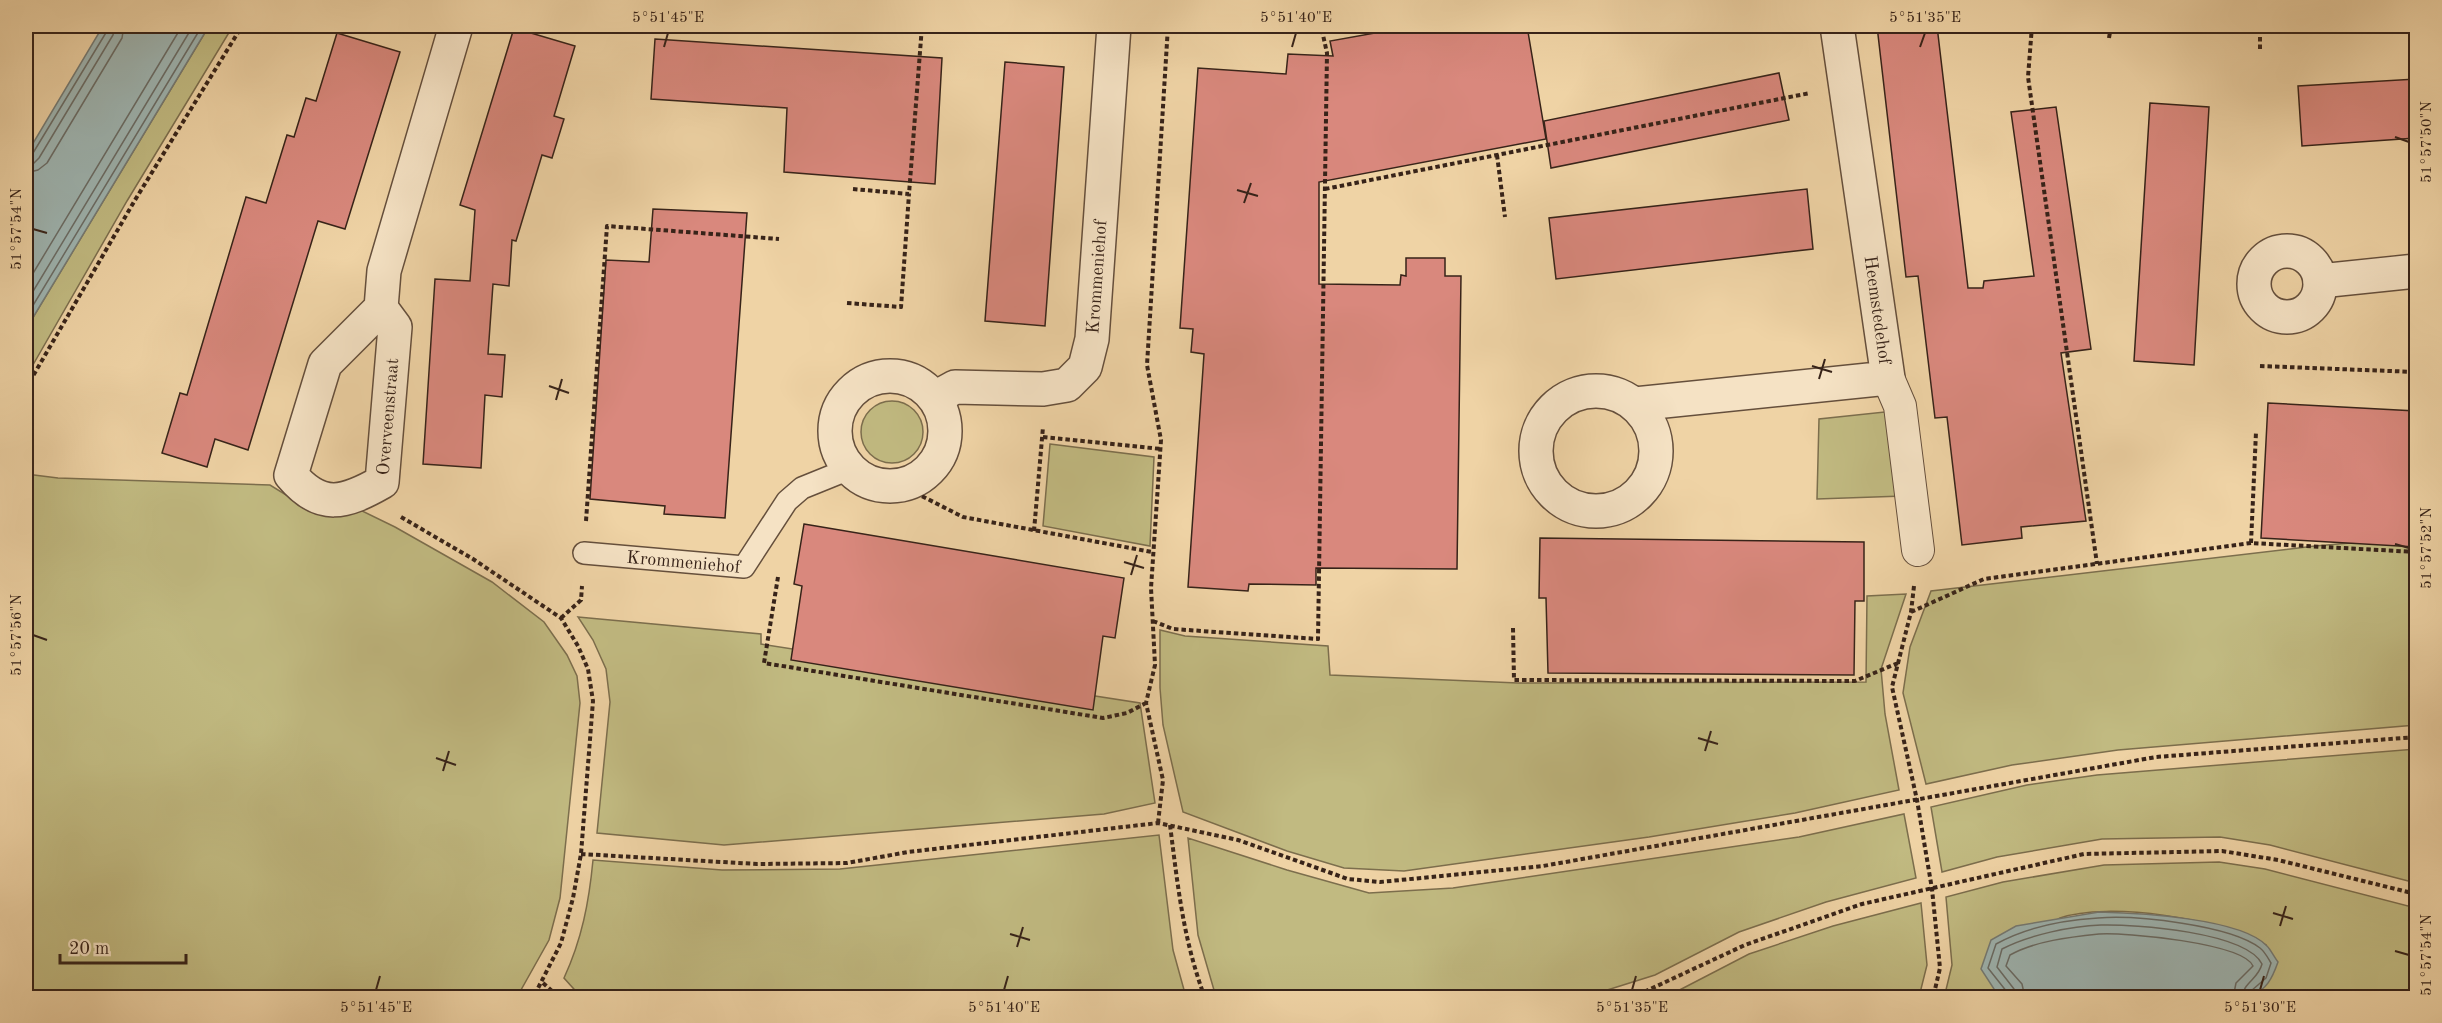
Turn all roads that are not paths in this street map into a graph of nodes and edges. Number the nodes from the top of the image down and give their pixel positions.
1 (456, 26) edge
2 (1114, 26) edge
3 (1837, 26) edge
4 (2416, 271) edge
5 (2320, 281) dead end
6 (381, 308) junction
7 (1888, 378) junction
8 (935, 398) junction
9 (1635, 404) dead end
10 (849, 469) junction
11 (1918, 550) road end
12 (584, 553) road end

1 - 6 street
2 - 8 street, Krommeniehof
3 - 7 street, Heemstedehof
4 - 5 street
6 - 6 street, Overveenstraat
7 - 9 street, Heemstedehof
7 - 11 street
8 - 10 street
8 - 10 street
10 - 12 lane, Krommeniehof

